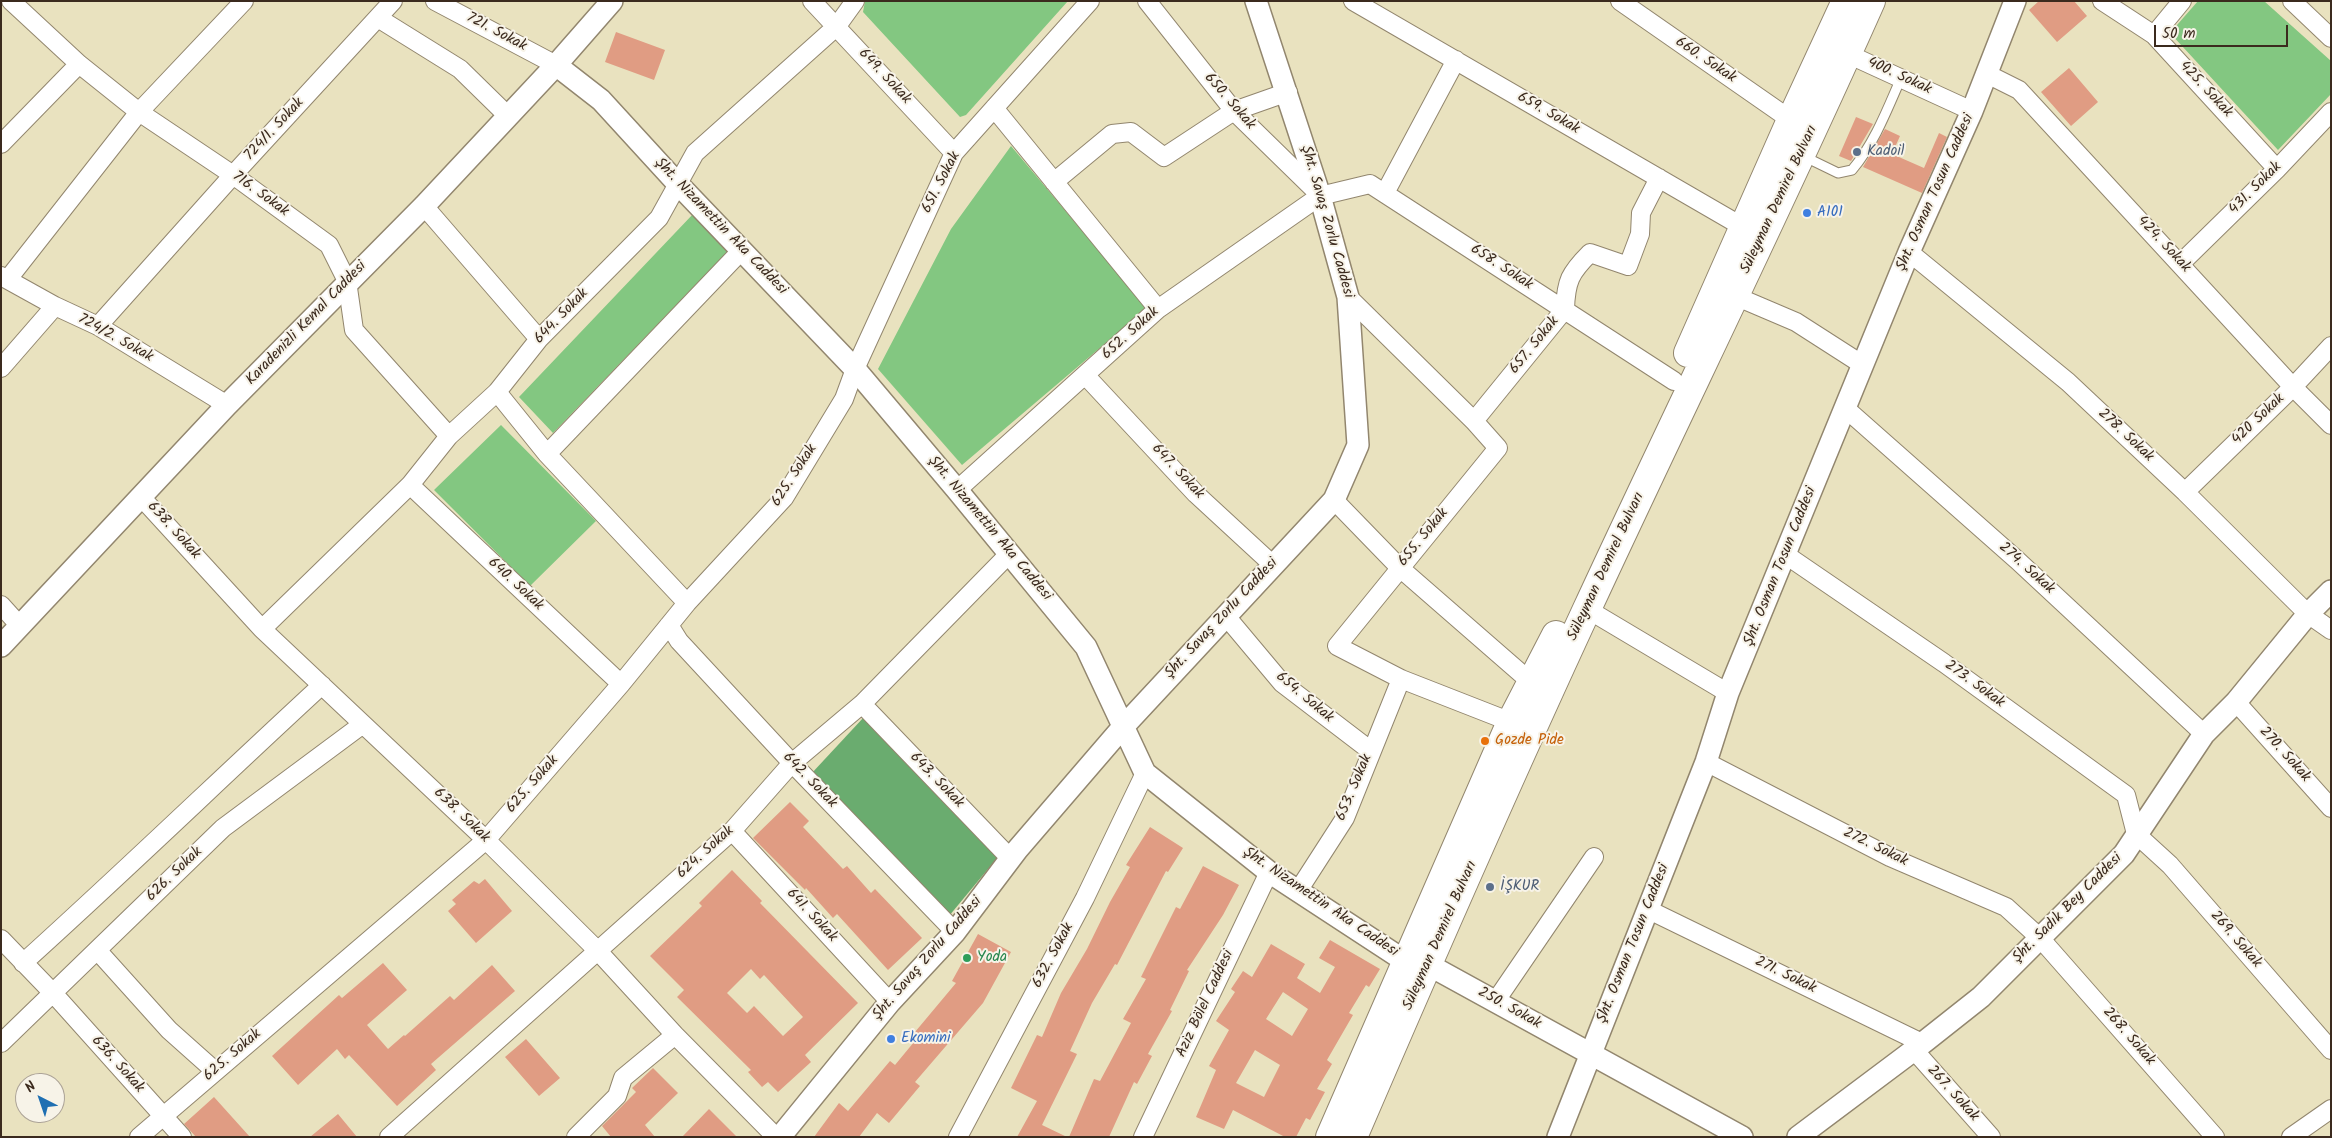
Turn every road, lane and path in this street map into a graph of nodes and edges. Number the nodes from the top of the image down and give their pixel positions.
1 (11, 1) edge
2 (393, 1) edge
3 (435, 1) edge
4 (612, 1) edge
5 (812, 1) edge
6 (855, 1) edge
7 (1090, 1) edge
8 (1147, 1) edge
9 (1256, 1) edge
10 (1353, 1) edge
11 (1620, 1) edge
12 (1846, 1) edge
13 (1871, 1) edge
14 (2015, 1) edge
15 (2102, 1) edge
16 (2182, 1) edge
17 (2292, 1) edge
18 (236, 4) edge
19 (378, 18) junction
20 (837, 26) junction
21 (2154, 35) junction
22 (2331, 38) edge
23 (1837, 49) junction
24 (1456, 60) junction
25 (79, 64) junction
26 (556, 65) junction
27 (1987, 74) junction
28 (1901, 78) junction
29 (1288, 92) junction
30 (994, 108) junction
31 (1234, 111) junction
32 (1972, 111) junction
33 (139, 112) junction
34 (2331, 112) edge
35 (508, 116) junction
36 (1791, 120) junction
37 (1, 144) edge
38 (954, 153) junction
39 (1801, 155) junction
40 (2277, 169) junction
41 (233, 175) junction
42 (1659, 178) junction
43 (1054, 182) junction
44 (677, 184) junction
45 (1385, 194) junction
46 (1320, 196) junction
47 (424, 206) junction
48 (1743, 227) junction
49 (742, 250) junction
50 (1910, 252) junction
51 (2180, 264) junction
52 (5, 278) edge
53 (347, 281) junction
54 (1735, 296) junction
55 (1348, 297) junction
56 (55, 306) junction
57 (1158, 309) junction
58 (1564, 309) junction
59 (98, 326) junction
60 (539, 339) junction
61 (2331, 346) edge
62 (1863, 365) junction
63 (1, 368) edge
64 (855, 368) junction
65 (1086, 375) junction
66 (1674, 381) junction
67 (2293, 387) junction
68 (497, 392) junction
69 (227, 405) junction
70 (1845, 408) junction
71 (1474, 422) junction
72 (2331, 425) edge
73 (449, 436) junction
74 (547, 454) junction
75 (410, 485) junction
76 (957, 490) junction
77 (2185, 492) junction
78 (142, 498) junction
79 (1334, 500) junction
80 (1009, 554) junction
81 (1786, 555) junction
82 (1272, 565) junction
83 (1400, 568) junction
84 (2331, 591) edge
85 (687, 603) junction
86 (1, 605) edge
87 (1587, 610) junction
88 (2308, 614) junction
89 (1225, 615) junction
90 (20, 626) junction
91 (669, 626) junction
92 (262, 629) junction
93 (2331, 630) edge
94 (1, 646) edge
95 (1401, 679) junction
96 (1532, 683) junction
97 (621, 684) junction
98 (322, 685) junction
99 (1728, 693) junction
100 (2236, 702) junction
101 (862, 704) junction
102 (1511, 722) junction
103 (363, 724) junction
104 (1122, 728) junction
105 (2204, 734) junction
106 (1371, 751) junction
107 (1706, 762) junction
108 (792, 763) junction
109 (1145, 773) junction
110 (2331, 808) edge
111 (732, 831) junction
112 (2136, 834) junction
113 (486, 840) junction
114 (1594, 856) dead end
115 (1010, 858) junction
116 (1269, 872) junction
117 (1298, 891) junction
118 (1649, 910) junction
119 (955, 932) junction
120 (2040, 938) junction
121 (1, 939) edge
122 (97, 950) junction
123 (597, 950) junction
124 (23, 963) junction
125 (1416, 963) junction
126 (53, 993) junction
127 (890, 1002) junction
128 (1495, 1002) junction
129 (675, 1035) junction
130 (1, 1044) edge
131 (1918, 1047) junction
132 (2331, 1050) edge
133 (1590, 1054) junction
134 (215, 1071) junction
135 (2331, 1109) edge
136 (163, 1116) junction
137 (139, 1137) edge
138 (182, 1137) edge
139 (389, 1137) edge
140 (576, 1137) edge
141 (778, 1137) edge
142 (958, 1137) edge
143 (1143, 1137) edge
144 (1330, 1137) edge
145 (1353, 1137) edge
146 (1558, 1137) edge
147 (1742, 1137) edge
148 (1798, 1137) edge
149 (1991, 1137) edge
150 (2215, 1137) edge
151 (2291, 1137) edge

1 - 25 street, 716. Sokak
2 - 19 street, 724/1. Sokak
3 - 26 street, 721. Sokak
4 - 26 street, Karadenizli Kemal Caddesi
5 - 20 street, 649. Sokak
6 - 20 street, 644. Sokak
7 - 30 street, 651. Sokak
8 - 31 street, 650. Sokak
9 - 29 street, Şht. Savaş Zorlu Caddesi
10 - 24 street, 659. Sokak
11 - 36 street, 660. Sokak
12 - 23 main road, Süleyman Demirel Bulvarı
13 - 23 main road, Süleyman Demirel Bulvarı
14 - 27 street, Şht. Osman Tosun Caddesi
15 - 21 street, 425. Sokak
16 - 21 street
17 - 22 street
18 - 33 street
19 - 35 street
19 - 41 street, 724/1. Sokak
20 - 38 street, 649. Sokak
20 - 44 street, 644. Sokak
21 - 40 street, 425. Sokak
23 - 28 street, 400. Sokak
23 - 36 main road, Süleyman Demirel Bulvarı
23 - 39 main road, Süleyman Demirel Bulvarı
24 - 42 street, 659. Sokak
24 - 45 street
25 - 33 street, 716. Sokak
25 - 37 street
26 - 35 street, Karadenizli Kemal Caddesi
26 - 44 street, Şht. Nizamettin Aka Caddesi
27 - 32 street, Şht. Osman Tosun Caddesi
27 - 51 street, 424. Sokak
28 - 32 street, 400. Sokak
28 - 39 lane
29 - 31 street
29 - 46 street, Şht. Savaş Zorlu Caddesi
30 - 38 street, 651. Sokak
30 - 43 street
31 - 43 street
31 - 46 street, 650. Sokak
32 - 50 street, Şht. Osman Tosun Caddesi
33 - 41 street, 716. Sokak
33 - 52 street
34 - 40 street, 431. Sokak
35 - 47 street, Karadenizli Kemal Caddesi
36 - 48 main road, Süleyman Demirel Bulvarı
38 - 64 street, 651. Sokak
39 - 54 main road, Süleyman Demirel Bulvarı
40 - 51 street, 431. Sokak
41 - 53 street, 716. Sokak
41 - 59 street, 724/1. Sokak
42 - 48 street, 659. Sokak
42 - 58 street, 657. Sokak
43 - 57 street
44 - 49 street, Şht. Nizamettin Aka Caddesi
44 - 60 street, 644. Sokak
45 - 46 street, 658. Sokak
45 - 58 street, 658. Sokak
46 - 55 street, Şht. Savaş Zorlu Caddesi
46 - 57 street, 652. Sokak
47 - 53 street, Karadenizli Kemal Caddesi
47 - 60 street
48 - 66 main road, Süleyman Demirel Bulvarı
49 - 64 street, Şht. Nizamettin Aka Caddesi
49 - 74 street
50 - 62 street, Şht. Osman Tosun Caddesi
50 - 77 street, 278. Sokak
51 - 67 street, 424. Sokak
52 - 56 street, 724/2. Sokak
53 - 69 street, Karadenizli Kemal Caddesi
53 - 73 street, 716. Sokak
54 - 62 street
54 - 87 main road, Süleyman Demirel Bulvarı
55 - 71 street, 655. Sokak
55 - 79 street, Şht. Savaş Zorlu Caddesi
56 - 59 street, 724/2. Sokak
56 - 63 street
57 - 65 street, 652. Sokak
58 - 66 street, 658. Sokak
58 - 71 street, 657. Sokak
59 - 69 street, 724/2. Sokak
60 - 68 street, 644. Sokak
61 - 67 street, 420 Sokak
62 - 70 street, Şht. Osman Tosun Caddesi
64 - 76 street, Şht. Nizamettin Aka Caddesi
64 - 85 street, 625. Sokak
65 - 76 street, 652. Sokak
65 - 82 street, 647. Sokak
66 - 96 main road, Süleyman Demirel Bulvarı
67 - 72 street, 424. Sokak
67 - 77 street, 420 Sokak
68 - 73 street, 644. Sokak
68 - 74 street
69 - 78 street, Karadenizli Kemal Caddesi
70 - 81 street, Şht. Osman Tosun Caddesi
70 - 105 street, 274. Sokak
71 - 83 street, 655. Sokak
73 - 75 street, 644. Sokak
74 - 85 street
75 - 92 street, 644. Sokak
75 - 97 street, 640. Sokak
76 - 80 street, Şht. Nizamettin Aka Caddesi
77 - 88 street, 278. Sokak
78 - 90 street, Karadenizli Kemal Caddesi
78 - 92 street, 638. Sokak
79 - 82 street, Şht. Savaş Zorlu Caddesi
79 - 83 street
80 - 101 street, 624. Sokak
80 - 104 street, Şht. Nizamettin Aka Caddesi
81 - 99 street, Şht. Osman Tosun Caddesi
81 - 112 street, 273. Sokak
82 - 89 street, Şht. Savaş Zorlu Caddesi
83 - 95 street, 655. Sokak
83 - 96 street
84 - 88 street, Şht. Sadık Bey Caddesi
85 - 91 street, 625. Sokak
86 - 90 street
87 - 99 street
87 - 125 main road, Süleyman Demirel Bulvarı
88 - 93 street, 278. Sokak
88 - 100 street, Şht. Sadık Bey Caddesi
89 - 104 street, Şht. Savaş Zorlu Caddesi
89 - 106 street, 654. Sokak
90 - 94 street, Karadenizli Kemal Caddesi
91 - 97 street, 625. Sokak
91 - 108 street, 642. Sokak
92 - 98 street, 638. Sokak
95 - 102 street, 655. Sokak
95 - 106 street, 653. Sokak
96 - 102 main road, Süleyman Demirel Bulvarı
97 - 113 street, 625. Sokak
98 - 103 street, 638. Sokak
98 - 124 street
99 - 107 street, Şht. Osman Tosun Caddesi
100 - 105 street, Şht. Sadık Bey Caddesi
100 - 110 street, 270. Sokak
101 - 108 street, 624. Sokak
101 - 115 street, 643. Sokak
102 - 125 main road, Süleyman Demirel Bulvarı
103 - 113 street, 638. Sokak
103 - 122 street, 626. Sokak
104 - 109 street, Şht. Nizamettin Aka Caddesi
104 - 115 street, Şht. Savaş Zorlu Caddesi
105 - 112 street, Şht. Sadık Bey Caddesi
106 - 117 street, 653. Sokak
107 - 118 street, Şht. Osman Tosun Caddesi
107 - 120 street, 272. Sokak
108 - 111 street, 624. Sokak
108 - 119 street, 642. Sokak
109 - 116 street, Şht. Nizamettin Aka Caddesi
109 - 142 street, 632. Sokak
111 - 123 street, 624. Sokak
111 - 127 street, 641. Sokak
112 - 120 street, Şht. Sadık Bey Caddesi
112 - 132 street, 269. Sokak
113 - 123 street, 638. Sokak
113 - 134 street, 625. Sokak
114 - 128 street
115 - 119 street, Şht. Savaş Zorlu Caddesi
116 - 117 street, Şht. Nizamettin Aka Caddesi
116 - 143 street, Aziz Bölel Caddesi
117 - 125 street, Şht. Nizamettin Aka Caddesi
118 - 131 street, 271. Sokak
118 - 133 street, Şht. Osman Tosun Caddesi
119 - 127 street, Şht. Savaş Zorlu Caddesi
120 - 131 street, Şht. Sadık Bey Caddesi
120 - 150 street, 268. Sokak
121 - 124 street, 636. Sokak
122 - 126 street, 626. Sokak
122 - 134 street
123 - 129 street, 638. Sokak
123 - 139 street, 624. Sokak
124 - 126 street, 636. Sokak
125 - 128 street, 250. Sokak
125 - 144 main road, Süleyman Demirel Bulvarı
125 - 145 main road, Süleyman Demirel Bulvarı
126 - 130 street, 626. Sokak
126 - 136 street, 636. Sokak
127 - 141 street, Şht. Savaş Zorlu Caddesi
128 - 133 street, 250. Sokak
129 - 140 street
129 - 141 street, 638. Sokak
131 - 148 street, Şht. Sadık Bey Caddesi
131 - 149 street, 267. Sokak
133 - 146 street, Şht. Osman Tosun Caddesi
133 - 147 street, 250. Sokak
134 - 136 street, 625. Sokak
135 - 151 street
136 - 137 street, 625. Sokak
136 - 138 street, 636. Sokak

